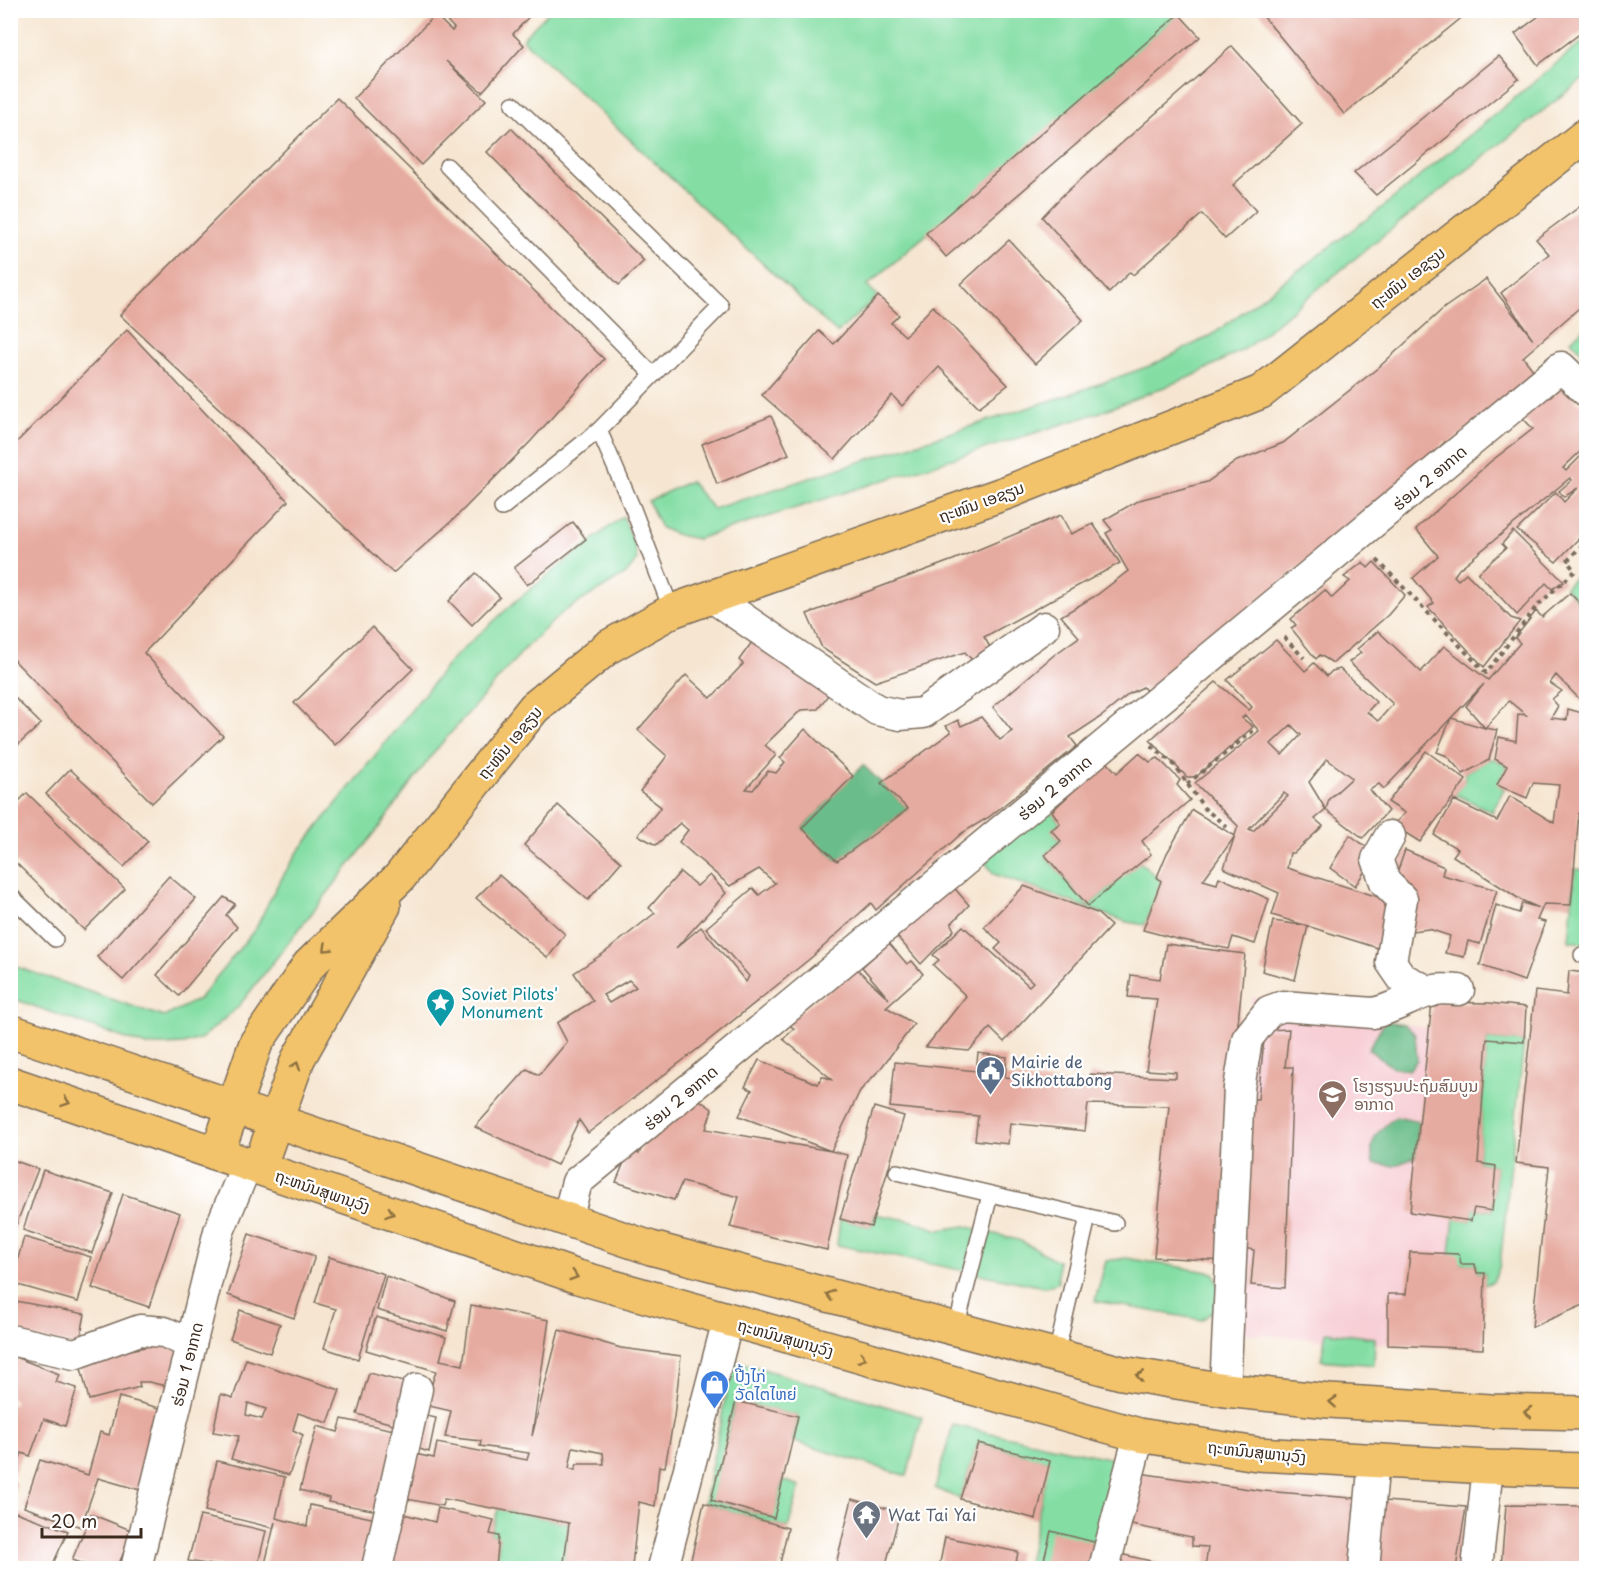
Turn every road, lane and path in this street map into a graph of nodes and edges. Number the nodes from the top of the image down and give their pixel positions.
1 (513, 104) dead end
2 (1587, 135) edge
3 (447, 166) dead end
4 (653, 375) junction
5 (1587, 391) edge
6 (599, 430) junction
7 (502, 508) dead end
8 (1356, 538) junction
9 (1587, 541) edge
10 (712, 597) junction
11 (672, 611) junction
12 (1044, 627) dead end
13 (1127, 727) junction
14 (1253, 731) dead end
15 (1187, 784) junction
16 (1227, 827) dead end
17 (1390, 836) dead end
18 (399, 878) junction
19 (10, 895) edge
20 (55, 939) dead end
21 (10, 1031) edge
22 (10, 1083) edge
23 (235, 1107) junction
24 (277, 1121) junction
25 (241, 1162) junction
26 (897, 1172) dead end
27 (990, 1195) junction
28 (1088, 1217) junction
29 (567, 1220) junction
30 (1114, 1223) dead end
31 (728, 1320) junction
32 (957, 1328) junction
33 (10, 1340) edge
34 (191, 1344) junction
35 (1056, 1355) junction
36 (417, 1389) dead end
37 (1225, 1390) junction
38 (1587, 1413) edge
39 (1139, 1435) junction
40 (1374, 1460) junction
41 (1488, 1467) junction
42 (1587, 1470) edge
43 (140, 1568) edge
44 (377, 1569) edge
45 (663, 1569) edge
46 (1104, 1569) edge
47 (1364, 1569) edge
48 (1477, 1569) edge

1 - 4 lane
2 - 10 main road, ຖະໜົນ ເອຊຽນ
3 - 4 lane
4 - 6 lane
5 - 8 street, ຮ່ອມ 2 ອາກາດ
6 - 7 lane
6 - 11 lane
8 - 9 path
8 - 13 street, ຮ່ອມ 2 ອາກາດ
10 - 11 main road, ຖະໜົນ ເອຊຽນ
10 - 12 street
11 - 18 main road, ຖະໜົນ ເອຊຽນ
13 - 15 path
13 - 29 street, ຮ່ອມ 2 ອາກາດ
14 - 15 path
15 - 16 path
17 - 37 street
18 -> 23 main road, ຖະໜົນ ເອຊຽນ
24 -> 18 main road, ຖະໜົນ ເອຊຽນ
19 - 20 lane
21 - 23 main road
22 -> 25 main road, ຖະຫນົນສຸພານຸວົງ
23 - 24 main road
23 - 25 main road, ຖະໜົນ ເອຊຽນ
24 - 25 main road, ຖະໜົນ ເອຊຽນ
24 - 29 main road
25 -> 31 main road, ຖະຫນົນສຸພານຸວົງ
25 - 34 street, ຮ່ອມ 1 ອາກາດ
26 - 27 lane
27 - 28 lane
27 - 32 lane
28 - 30 lane
28 - 35 lane
32 -> 29 main road
31 -> 39 main road, ຖະຫນົນສຸພານຸວົງ
31 - 45 street
32 - 35 main road
33 - 34 street
34 - 43 street, ຮ່ອມ 1 ອາກາດ
37 -> 35 main road
36 - 44 street
38 -> 37 main road
39 - 40 main road, ຖະຫນົນສຸພານຸວົງ
39 - 46 street
40 - 41 main road, ຖະຫນົນສຸພານຸວົງ
40 - 47 street
41 - 42 main road, ຖະຫນົນສຸພານຸວົງ
41 - 48 street

